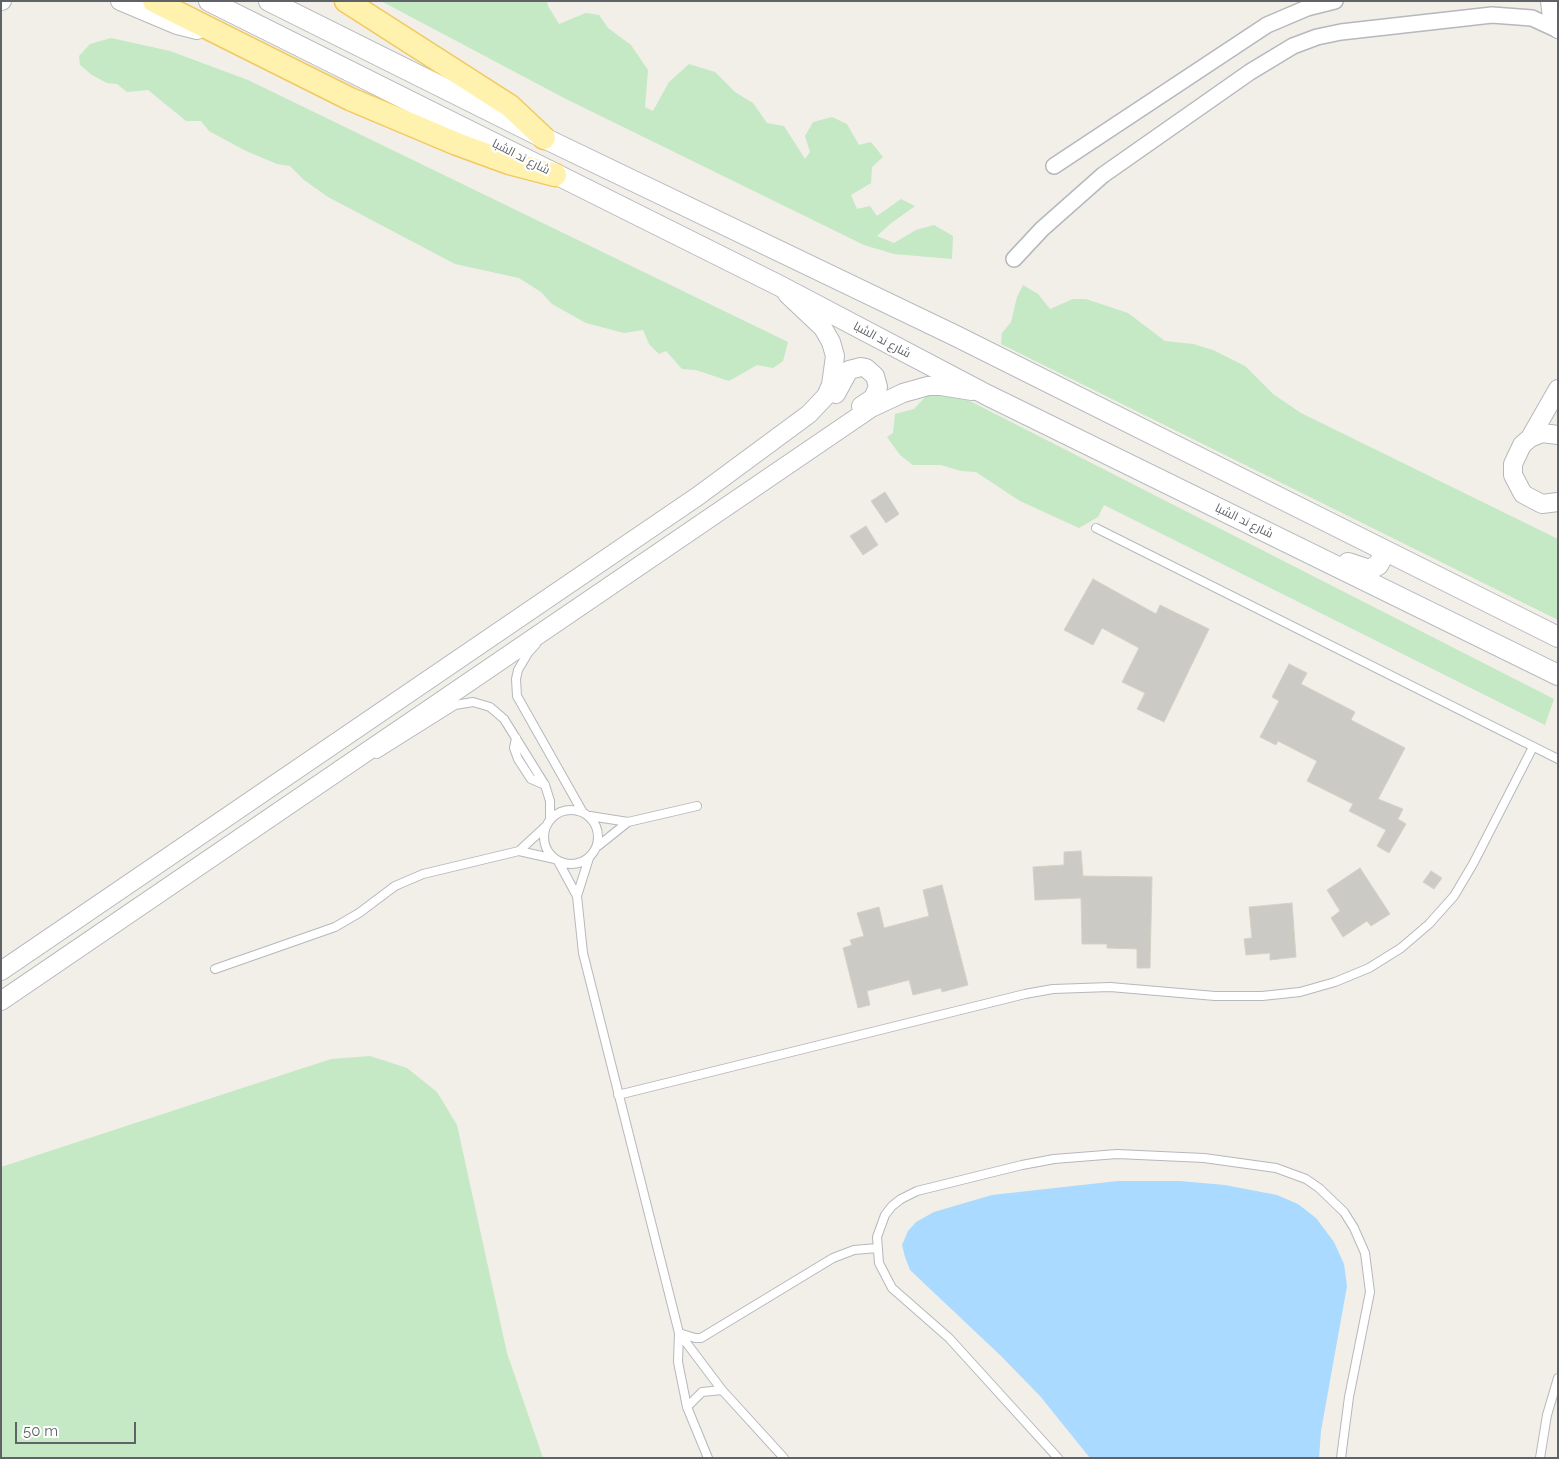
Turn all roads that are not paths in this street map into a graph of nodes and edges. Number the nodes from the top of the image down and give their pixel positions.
1 (120, 1) edge
2 (154, 1) edge
3 (208, 1) edge
4 (269, 1) edge
5 (346, 1) edge
6 (1335, 1) edge
7 (1550, 1) edge
8 (1558, 29) edge
9 (217, 34) junction
10 (544, 138) junction
11 (1054, 166) dead end
12 (555, 175) junction
13 (1014, 259) dead end
14 (780, 286) junction
15 (1558, 389) edge
16 (987, 395) junction
17 (1558, 435) edge
18 (780, 437) junction
19 (1530, 438) junction
20 (796, 461) junction
21 (1556, 504) edge
22 (1096, 528) dead end
23 (1386, 551) junction
24 (1318, 558) junction
25 (558, 620) junction
26 (1558, 637) edge
27 (1558, 675) edge
28 (1533, 747) junction
29 (358, 757) junction
30 (1558, 759) edge
31 (697, 806) dead end
32 (582, 811) junction
33 (590, 816) junction
34 (548, 822) junction
35 (628, 822) junction
36 (597, 847) junction
37 (519, 851) junction
38 (175, 853) junction
39 (589, 858) junction
40 (556, 859) junction
41 (188, 873) junction
42 (577, 896) junction
43 (215, 969) dead end
44 (1, 971) edge
45 (1, 1000) edge
46 (618, 1095) junction
47 (877, 1248) junction
48 (678, 1333) junction
49 (1558, 1378) edge
50 (722, 1390) junction
51 (686, 1407) junction
52 (708, 1458) edge
53 (784, 1458) edge
54 (1058, 1458) edge
55 (1341, 1458) edge
56 (1540, 1458) edge

1 - 9 street
2 - 9 main road
3 - 12 main road, شارع ند الشبا
4 - 10 main road
5 - 10 main road
6 - 11 street
7 - 8 street
8 - 13 street
9 - 12 main road
10 - 23 main road
12 - 14 main road, شارع ند الشبا
14 - 16 main road, شارع ند الشبا
14 - 18 street
15 - 19 street
16 - 20 street
16 - 24 main road, شارع ند الشبا
17 - 19 street
18 - 20 street
18 - 38 street
19 - 21 street
20 - 25 street
22 - 28 lane
23 - 24 main road
23 - 26 main road
24 - 27 main road, شارع ند الشبا
25 - 29 street
25 - 32 lane
28 - 30 lane
28 - 46 lane
29 - 34 lane
29 - 41 street
31 - 35 lane
32 - 33 lane
32 - 34 lane
33 - 35 lane
33 - 36 lane
34 - 37 lane
34 - 40 lane
35 - 36 lane
36 - 39 lane
37 - 40 lane
37 - 43 lane
38 - 41 street
38 - 44 street
39 - 40 lane
39 - 42 lane
40 - 42 lane
41 - 45 street
42 - 46 lane
46 - 48 lane
47 - 48 lane
47 - 54 lane
47 - 55 lane
48 - 50 lane
48 - 51 lane
49 - 56 lane
50 - 51 lane
50 - 53 lane
51 - 52 lane

